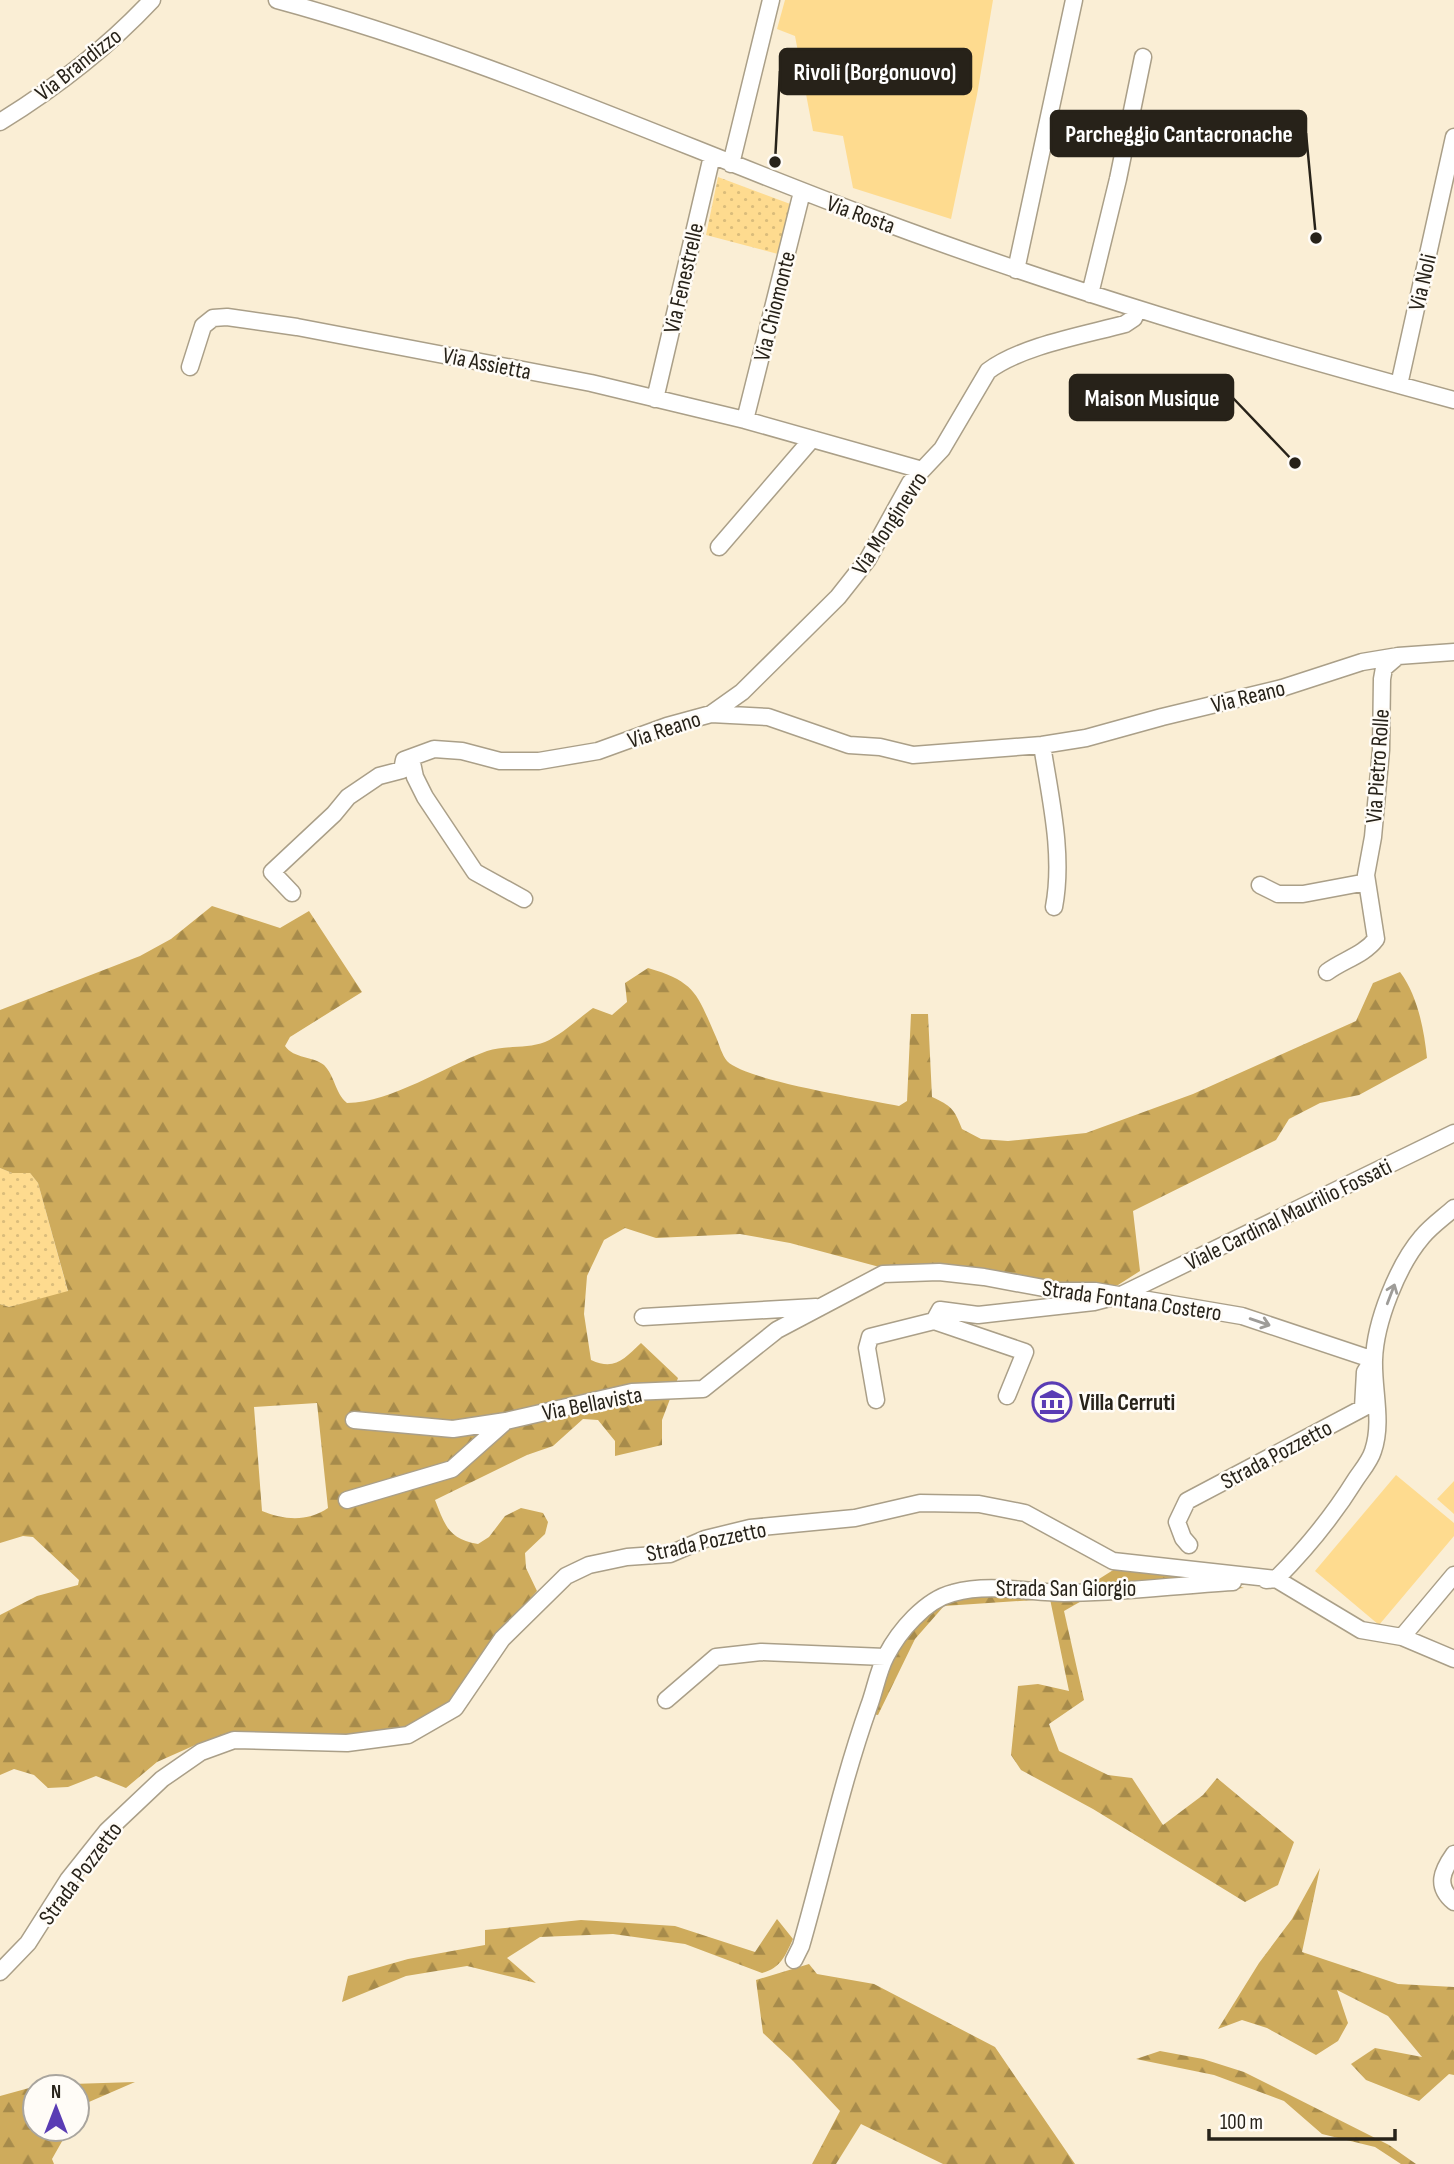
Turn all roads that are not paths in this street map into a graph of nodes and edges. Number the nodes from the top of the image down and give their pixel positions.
1 (152, 0) edge
2 (277, 0) edge
3 (771, 0) edge
4 (1074, 0) edge
5 (1143, 57) dead end
6 (0, 122) edge
7 (1454, 137) edge
8 (712, 156) junction
9 (731, 164) junction
10 (802, 192) junction
11 (1016, 270) junction
12 (1090, 294) junction
13 (1137, 309) junction
14 (190, 368) dead end
15 (1399, 385) junction
16 (655, 399) junction
17 (1454, 400) edge
18 (746, 420) junction
19 (812, 439) junction
20 (922, 470) junction
21 (719, 547) dead end
22 (1454, 652) edge
23 (1398, 656) junction
24 (711, 714) junction
25 (1042, 745) junction
26 (411, 758) junction
27 (1367, 882) junction
28 (1260, 885) dead end
29 (292, 893) dead end
30 (524, 899) dead end
31 (1054, 907) dead end
32 (1327, 972) dead end
33 (1454, 1133) edge
34 (1454, 1208) edge
35 (883, 1274) joint
36 (1121, 1296) junction
37 (820, 1307) junction
38 (643, 1317) dead end
39 (934, 1321) junction
40 (1374, 1360) junction
41 (1007, 1396) dead end
42 (876, 1400) dead end
43 (354, 1420) dead end
44 (506, 1421) junction
45 (347, 1500) dead end
46 (1189, 1545) dead end
47 (1454, 1575) edge
48 (1276, 1579) junction
49 (1402, 1637) junction
50 (885, 1657) junction
51 (1454, 1658) edge
52 (666, 1700) dead end
53 (1454, 1854) edge
54 (1454, 1902) edge
55 (794, 1960) dead end
56 (0, 1972) edge

1 - 6 street, Via Brandizzo
2 - 8 street, Via Rosta
3 - 9 street
4 - 11 street
5 - 12 street
7 - 15 street, Via Noli
8 - 9 street, Via Rosta
8 - 16 street, Via Fenestrelle
9 - 10 street, Via Rosta
10 - 11 street, Via Rosta
10 - 18 street, Via Chiomonte
11 - 12 street, Via Rosta
12 - 13 street, Via Rosta
13 - 15 street, Via Rosta
13 - 20 street, Via Monginevro
14 - 16 street, Via Assietta
15 - 17 street, Via Rosta
16 - 18 street, Via Assietta
18 - 19 street, Via Assietta
19 - 20 street, Via Assietta
19 - 21 street
20 - 24 street, Via Monginevro
22 - 23 street, Via Reano
23 - 25 street, Via Reano
23 - 27 street, Via Pietro Rolle
24 - 25 street, Via Reano
24 - 26 street, Via Reano
25 - 31 street
26 - 29 street, Via Reano
26 - 30 street
27 - 28 street
27 - 32 street, Via Pietro Rolle
33 - 36 street, Viale Cardinal Maurilio Fossati
40 -> 34 street, Strada Pozzetto
35 - 36 street, Strada Fontana Costero
35 - 37 street, Via Bellavista
36 - 39 street
36 -> 40 street, Strada Fontana Costero
37 - 38 street, Via Bellavista
37 - 44 street, Via Bellavista
39 - 41 street
39 - 42 street
40 - 46 street, Strada Pozzetto
40 - 48 street, Strada Pozzetto
43 - 44 street, Via Bellavista
44 - 45 street, Via Bellavista
47 - 49 street
48 - 49 street
48 - 50 street, Strada San Giorgio
48 - 56 street, Strada Pozzetto
49 - 51 street
50 - 52 street
50 - 55 street, Strada San Giorgio
53 - 54 street

